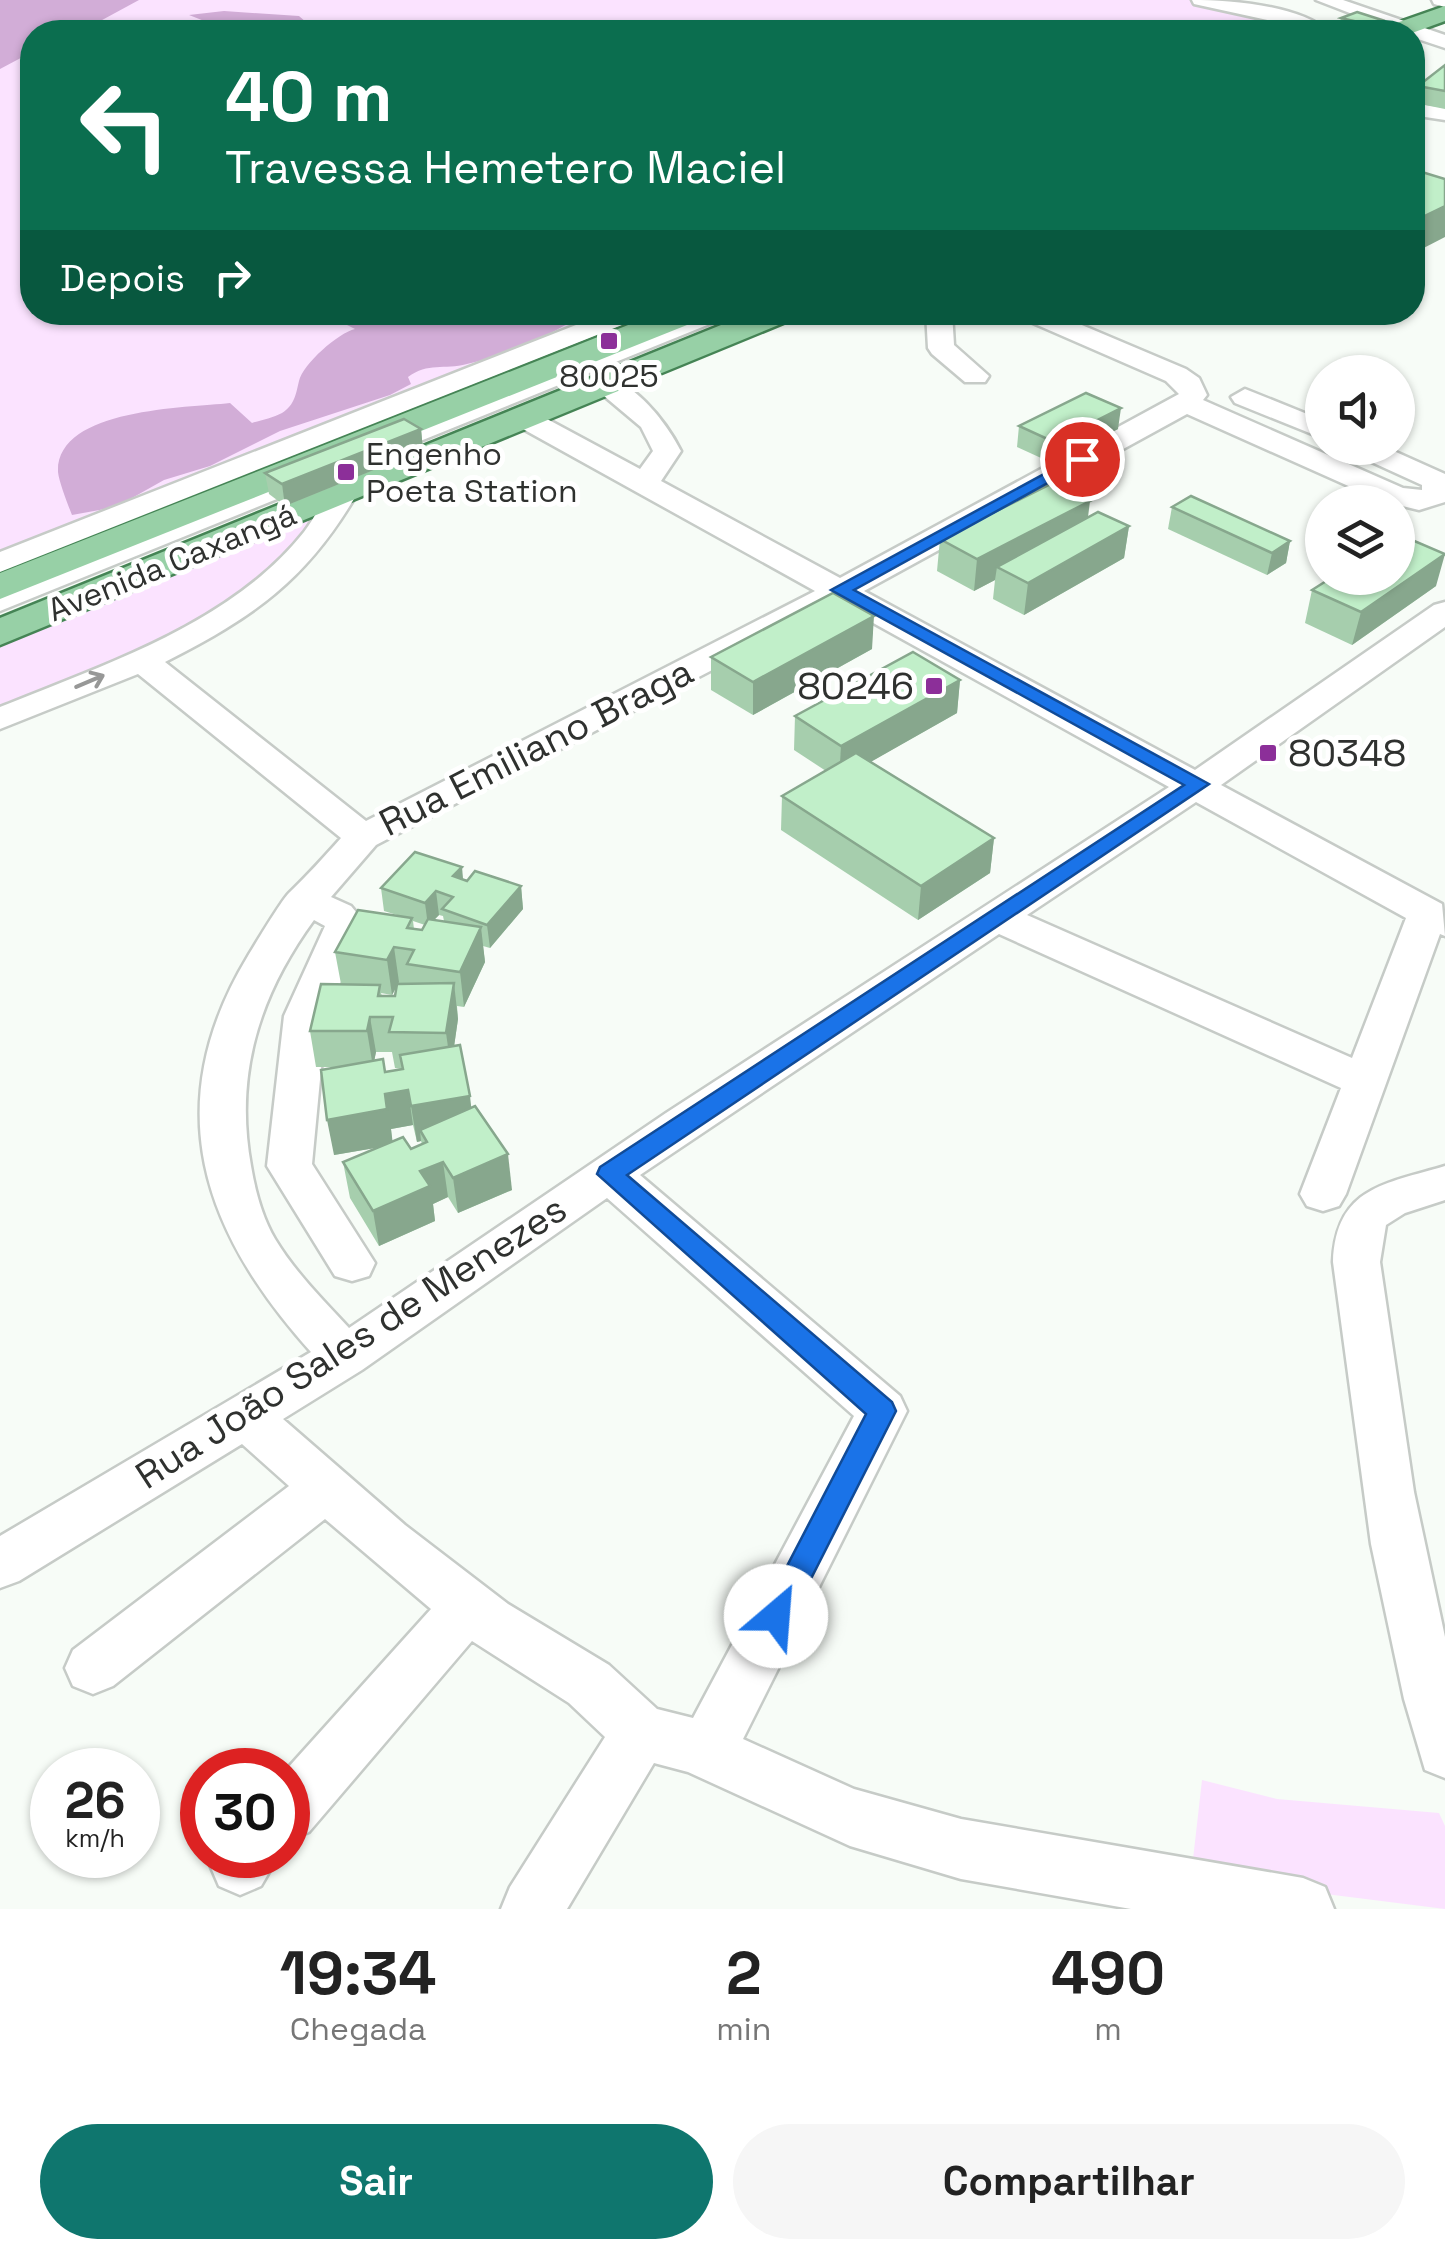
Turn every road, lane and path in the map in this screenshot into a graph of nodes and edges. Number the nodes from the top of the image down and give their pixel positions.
1 (1200, 0) edge
2 (1358, 0) edge
3 (1330, 2) edge
4 (1445, 12) edge
5 (1289, 20) edge
6 (1379, 20) edge
7 (1425, 37) edge
8 (600, 325) edge
9 (658, 325) edge
10 (686, 325) edge
11 (730, 325) edge
12 (750, 325) edge
13 (939, 325) edge
14 (1059, 325) edge
15 (975, 376) dead end
16 (605, 385) junction
17 (1245, 397) dead end
18 (1186, 403) junction
19 (524, 418) junction
20 (1305, 423) edge
21 (1305, 456) edge
22 (1326, 465) edge
23 (1405, 465) edge
24 (645, 483) junction
25 (343, 492) junction
26 (0, 563) edge
27 (0, 587) edge
28 (840, 590) junction
29 (0, 601) edge
30 (1445, 612) edge
31 (0, 623) edge
32 (0, 632) edge
33 (142, 660) junction
34 (0, 719) edge
35 (1199, 784) junction
36 (363, 836) junction
37 (304, 900) junction
38 (996, 917) junction
39 (1436, 918) edge
40 (1364, 1081) junction
41 (610, 1174) junction
42 (1445, 1183) edge
43 (1323, 1194) dead end
44 (352, 1264) dead end
45 (346, 1356) junction
46 (247, 1416) junction
47 (326, 1488) junction
48 (0, 1564) edge
49 (468, 1606) junction
50 (93, 1668) dead end
51 (640, 1732) junction
52 (1445, 1750) edge
53 (706, 1752) junction
54 (310, 1786) edge
55 (532, 1909) edge
56 (1303, 1909) edge

1 - 5 street
2 - 3 street
3 - 6 street
4 - 7 main road
8 - 26 street
9 - 27 main road, Avenida Caxangá
10 - 29 street
11 - 31 street
12 - 16 main road, Avenida Caxangá
13 - 15 street
14 - 18 street
16 - 19 main road, Avenida Caxangá
16 - 24 street
17 - 20 street
18 - 21 street
18 - 28 street, Rua Emiliano Braga
19 - 24 street
19 - 25 main road, Avenida Caxangá
22 - 23 street
24 - 28 street
25 - 32 main road, Avenida Caxangá
25 - 33 street, Avenida Caxangá
28 - 35 street
28 - 36 street, Rua Emiliano Braga
30 - 35 street, Rua João Sales de Menezes
34 -> 33 street, Avenida Caxangá
33 - 36 street
35 - 38 street, Rua João Sales de Menezes
35 - 39 street
36 - 37 street, Rua Emiliano Braga
37 - 44 street
37 - 45 street, Rua Emiliano Braga
38 - 40 street
38 - 41 street, Rua João Sales de Menezes
39 - 40 street
40 - 43 street
41 - 45 street, Rua João Sales de Menezes
41 - 53 street
42 - 52 street
45 - 46 street, Rua João Sales de Menezes
46 - 47 street
46 - 48 street, Rua João Sales de Menezes
47 - 49 street
47 - 50 street
49 - 51 street
49 - 54 street
51 - 53 street
51 - 55 street
53 - 56 street

